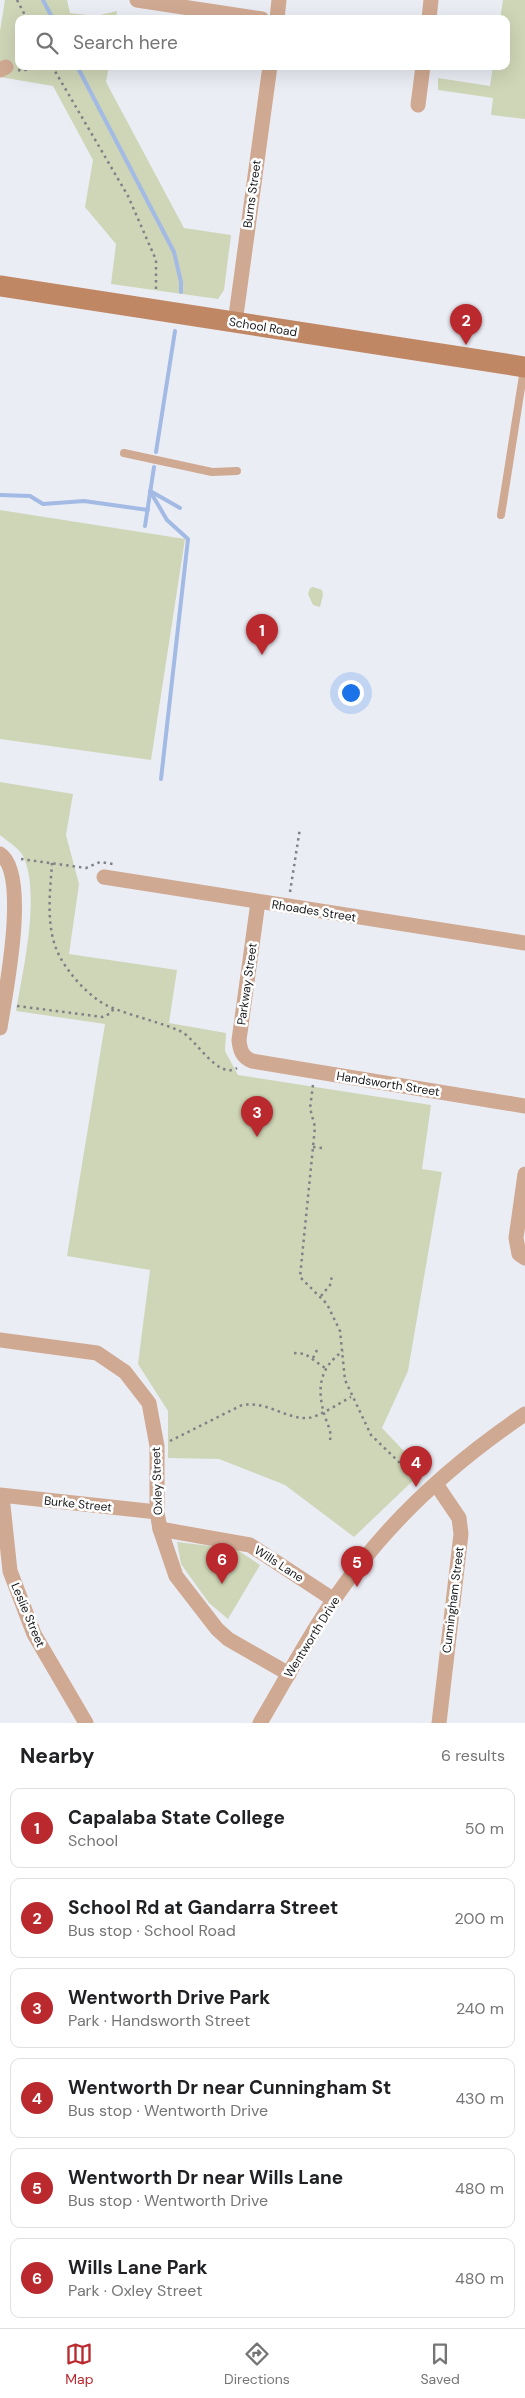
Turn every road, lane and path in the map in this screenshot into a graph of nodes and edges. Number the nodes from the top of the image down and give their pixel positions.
1 (17, 0) edge
2 (137, 0) edge
3 (279, 0) edge
4 (431, 0) edge
5 (25, 15) edge
6 (236, 15) edge
7 (277, 15) edge
8 (429, 15) edge
9 (3, 69) edge
10 (27, 70) edge
11 (54, 70) edge
12 (269, 70) edge
13 (422, 70) edge
14 (418, 105) dead end
15 (0, 286) edge
16 (156, 295) dead end
17 (235, 323) junction
18 (525, 367) edge
19 (124, 453) dead end
20 (237, 471) dead end
21 (501, 515) dead end
22 (300, 828) dead end
23 (0, 854) edge
24 (52, 863) dead end
25 (104, 877) dead end
26 (290, 896) dead end
27 (258, 902) junction
28 (525, 943) edge
29 (3, 1005) junction
30 (114, 1008) junction
31 (0, 1028) edge
32 (252, 1061) joint
33 (237, 1068) dead end
34 (313, 1083) dead end
35 (525, 1106) edge
36 (313, 1147) junction
37 (323, 1148) dead end
38 (525, 1174) edge
39 (525, 1258) edge
40 (332, 1276) dead end
41 (321, 1296) junction
42 (0, 1340) edge
43 (318, 1348) dead end
44 (343, 1351) junction
45 (294, 1353) dead end
46 (313, 1358) junction
47 (325, 1368) junction
48 (351, 1397) junction
49 (323, 1411) junction
50 (525, 1414) edge
51 (330, 1440) dead end
52 (157, 1446) junction
53 (420, 1477) dead end
54 (436, 1484) junction
55 (1, 1496) edge
56 (157, 1512) junction
57 (160, 1529) junction
58 (334, 1600) junction
59 (289, 1674) junction
60 (82, 1722) edge
61 (260, 1723) edge
62 (439, 1723) edge

1 - 5 path
2 - 6 street
3 - 7 street
4 - 8 street
9 - 10 path
11 - 16 path
12 - 17 street, Burns Street
13 - 14 street
15 - 17 street, School Road
17 - 18 street, School Road
18 - 21 lane
19 - 20 lane
22 - 26 path
23 - 29 street
24 - 30 path
25 - 27 street, Rhoades Street
27 - 28 street, Rhoades Street
27 - 32 street, Parkway Street
29 - 30 path
29 - 31 street
30 - 33 path
32 - 35 street, Handsworth Street
34 - 36 path
36 - 37 path
36 - 41 path
38 - 39 street
40 - 41 path
41 - 44 path
42 - 52 street, Oxley Street
43 - 46 path
44 - 47 path
44 - 48 path
45 - 46 path
46 - 47 path
47 - 49 path
48 - 49 path
48 - 53 path
49 - 51 path
49 - 52 path
50 - 54 street, Wentworth Drive
52 - 56 street, Oxley Street
54 - 58 street, Wentworth Drive
54 - 62 street, Cunningham Street
55 - 56 street, Burke Street
55 - 60 street, Leslie Street
56 - 57 street, Oxley Street
57 - 58 street, Wills Lane
57 - 59 street, Oxley Street
58 - 59 street, Wentworth Drive
59 - 61 street, Wentworth Drive

